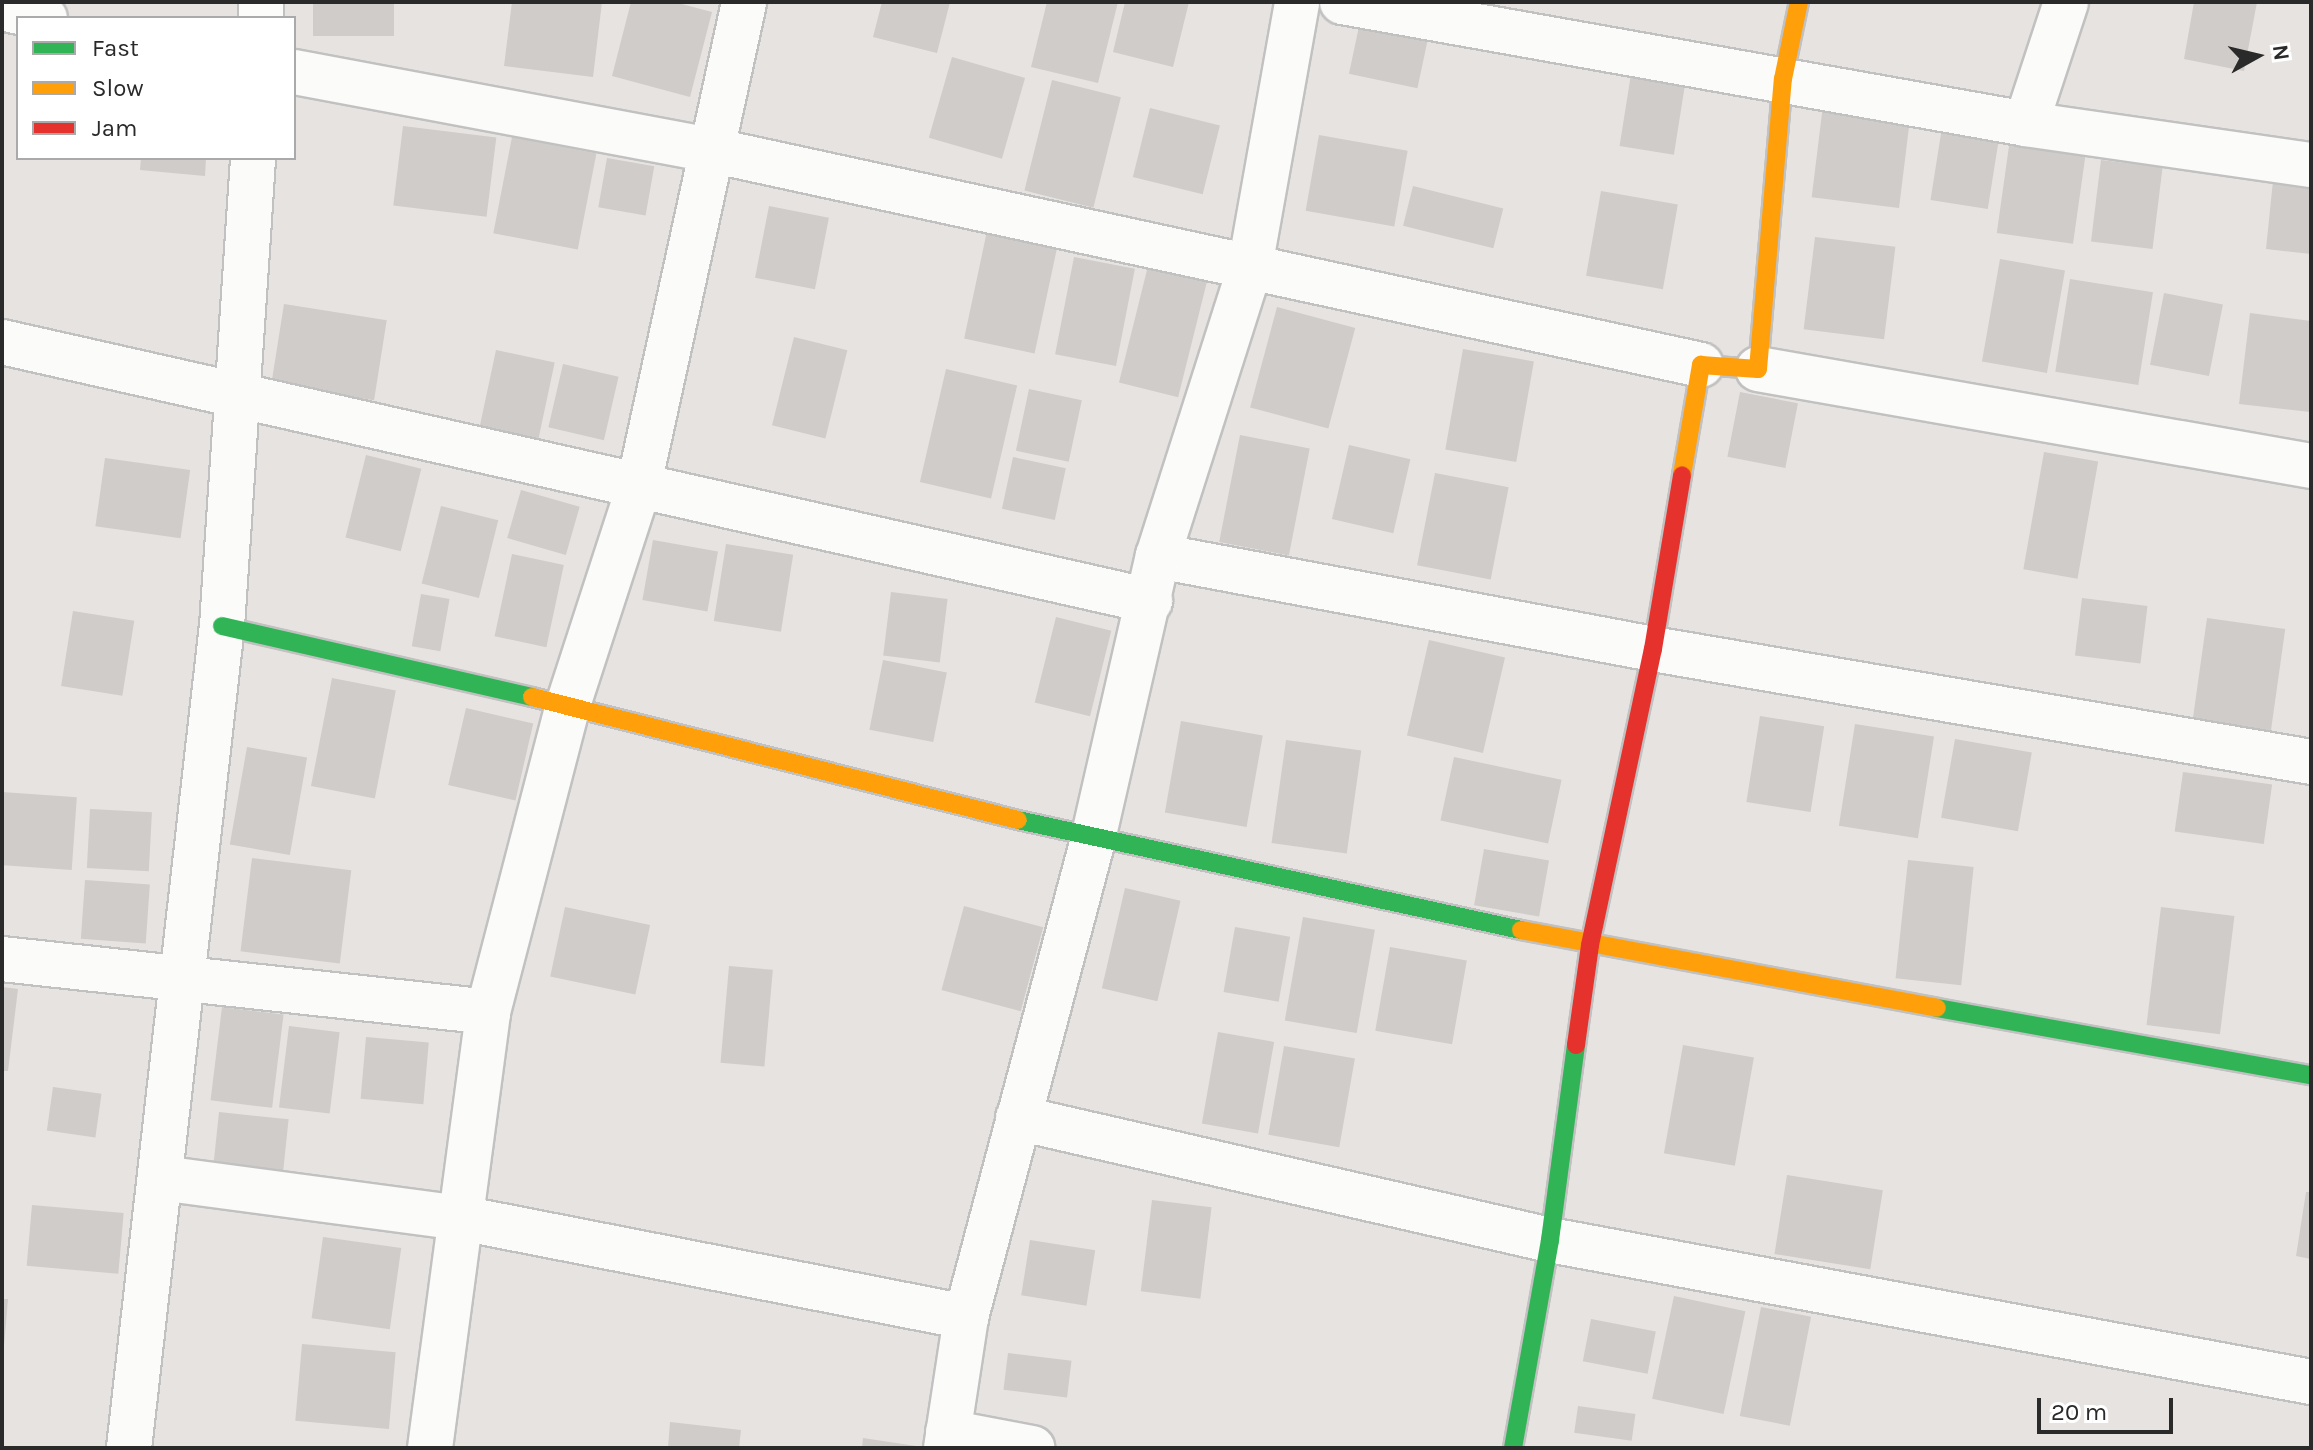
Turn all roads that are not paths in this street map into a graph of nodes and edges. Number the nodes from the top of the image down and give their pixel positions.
1 (744, 2) edge
2 (1297, 2) edge
3 (1342, 2) edge
4 (1799, 2) edge
5 (2066, 2) edge
6 (2, 8) edge
7 (36, 16) edge
8 (296, 72) edge
9 (1783, 79) junction
10 (2026, 124) junction
11 (711, 150) junction
12 (253, 160) edge
13 (2311, 165) edge
14 (1250, 267) junction
15 (2, 342) edge
16 (1701, 365) junction
17 (1758, 369) junction
18 (238, 393) junction
19 (2311, 466) edge
20 (638, 489) junction
21 (1158, 556) junction
22 (1150, 601) junction
23 (222, 626) junction
24 (1653, 649) junction
25 (568, 705) junction
26 (2311, 762) edge
27 (1093, 839) junction
28 (1590, 945) junction
29 (2, 959) edge
30 (186, 976) junction
31 (488, 1012) junction
32 (2311, 1075) edge
33 (1018, 1118) junction
34 (161, 1178) junction
35 (461, 1218) junction
36 (1550, 1240) junction
37 (966, 1317) junction
38 (2311, 1382) edge
39 (947, 1440) edge
40 (129, 1448) edge
41 (430, 1448) edge
42 (1032, 1448) edge
43 (1513, 1448) edge

1 - 11 street
2 - 14 street
3 - 9 street
4 - 9 street
5 - 10 street
6 - 7 street
8 - 11 street
9 - 10 street
9 - 17 street
10 - 13 street
11 - 14 street
11 - 20 street
12 - 18 street
14 - 16 street
14 - 21 street
15 - 18 street
16 - 17 street
16 - 24 street
17 - 19 street
18 - 20 street
18 - 23 street
20 - 22 street
20 - 25 street
21 - 22 street
21 - 24 street
22 - 27 street
23 - 25 street
23 - 30 street
24 - 26 street
24 - 28 street
25 - 27 street
25 - 31 street
27 - 28 street
27 - 33 street
28 - 32 street
28 - 36 street
29 - 30 street
30 - 31 street
30 - 34 street
31 - 35 street
33 - 36 street
33 - 37 street
34 - 35 street
34 - 40 street
35 - 37 street
35 - 41 street
36 - 38 street
36 - 43 street
37 - 39 street
39 - 42 street

